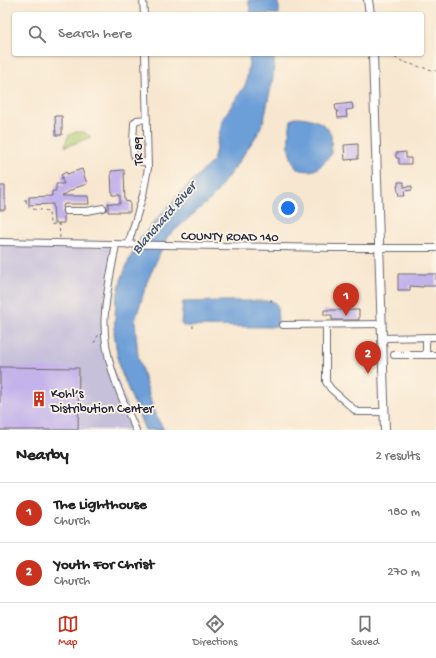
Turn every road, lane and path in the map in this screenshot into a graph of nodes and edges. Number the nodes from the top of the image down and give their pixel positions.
1 (144, 0) edge
2 (368, 0) edge
3 (144, 12) edge
4 (370, 12) edge
5 (145, 56) edge
6 (373, 56) edge
7 (392, 56) edge
8 (436, 71) edge
9 (147, 119) junction
10 (148, 163) junction
11 (24, 200) dead end
12 (26, 200) junction
13 (29, 200) dead end
14 (103, 208) dead end
15 (66, 211) dead end
16 (59, 223) dead end
17 (59, 225) junction
18 (0, 242) edge
19 (60, 243) junction
20 (116, 245) junction
21 (130, 245) junction
22 (379, 248) junction
23 (436, 248) edge
24 (271, 299) dead end
25 (271, 303) dead end
26 (382, 324) junction
27 (104, 325) junction
28 (193, 325) dead end
29 (283, 325) dead end
30 (326, 325) junction
31 (193, 328) dead end
32 (426, 337) junction
33 (436, 337) edge
34 (382, 338) junction
35 (94, 343) dead end
36 (394, 355) dead end
37 (426, 355) junction
38 (436, 355) edge
39 (384, 412) junction
40 (136, 430) edge
41 (385, 430) edge

1 - 3 street
2 - 4 main road
5 - 9 street, TR 89
6 - 22 main road
7 - 8 path
9 - 10 street, TR 89
9 - 10 street
10 - 21 street, TR 89
11 - 12 path
12 - 13 path
12 - 17 path
14 - 15 street
16 - 17 path
17 - 19 path
18 - 19 street, COUNTY ROAD 140
19 - 20 street, COUNTY ROAD 140
20 - 21 street, COUNTY ROAD 140
20 - 27 street
21 - 22 street, COUNTY ROAD 140
22 - 23 street, COUNTY ROAD 140
22 - 26 main road
24 - 25 path
26 - 30 street
26 - 34 main road
27 - 35 path
27 - 40 street
28 - 31 path
29 - 30 street
30 - 39 street
32 - 33 street
32 - 34 street
32 - 37 street
34 - 39 main road
36 - 37 street
37 - 38 street
39 - 41 main road

